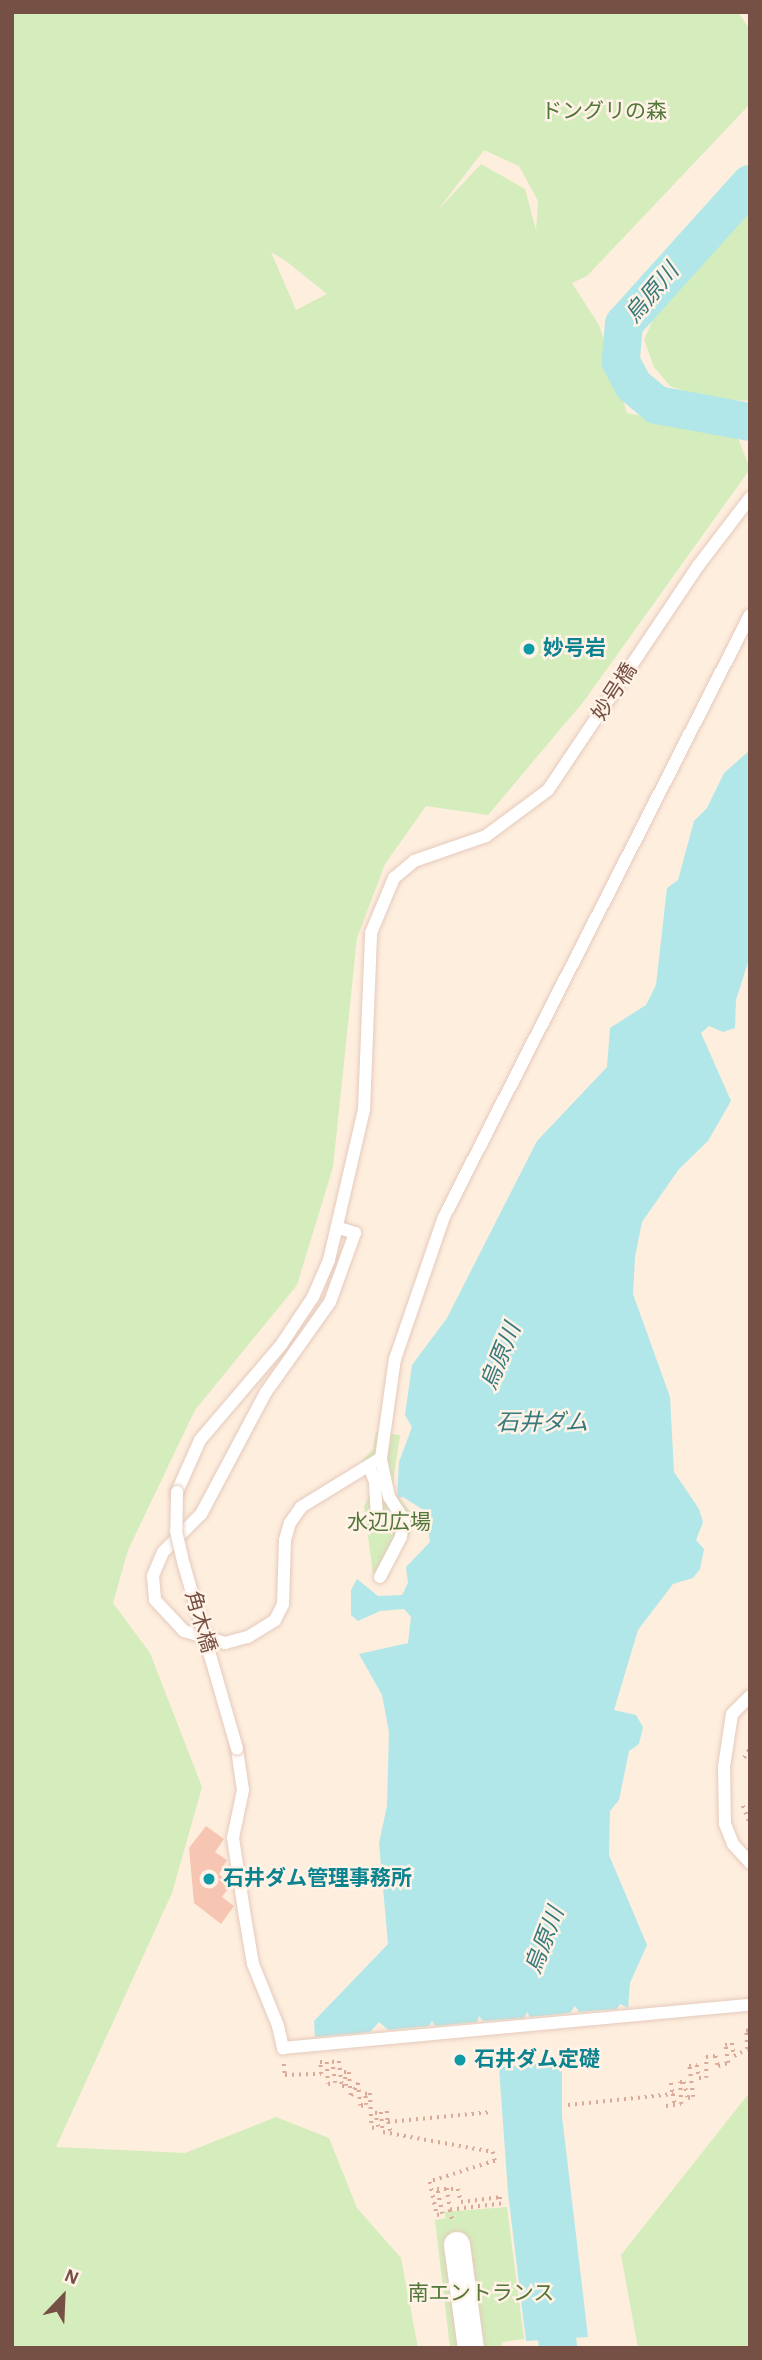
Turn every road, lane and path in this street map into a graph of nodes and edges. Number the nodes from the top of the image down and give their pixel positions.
1 (750, 498) edge
2 (750, 615) edge
3 (339, 1228) junction
4 (375, 1462) junction
5 (377, 1518) dead end
6 (380, 1577) dead end
7 (750, 1696) edge
8 (750, 1863) edge
9 (750, 2005) edge
10 (750, 2030) edge
11 (297, 2074) dead end
12 (671, 2083) dead end
13 (673, 2094) junction
14 (568, 2105) dead end
15 (675, 2105) junction
16 (666, 2106) dead end
17 (387, 2110) dead end
18 (492, 2112) dead end
19 (388, 2122) junction
20 (390, 2130) junction
21 (447, 2188) junction
22 (450, 2210) junction
23 (457, 2245) joint
24 (471, 2348) edge

1 - 3 lane, 妙号橋
2 - 4 lane
3 - 4 lane
3 - 9 lane, 角木橋, bridge
4 - 5 lane
4 - 6 lane
7 - 8 lane
10 - 15 path
11 - 20 path
12 - 13 path
13 - 14 path
13 - 15 path
15 - 16 path
17 - 19 path
18 - 19 path
19 - 20 path
20 - 21 path
21 - 22 path
21 - 22 path
22 - 23 path
23 - 24 street

